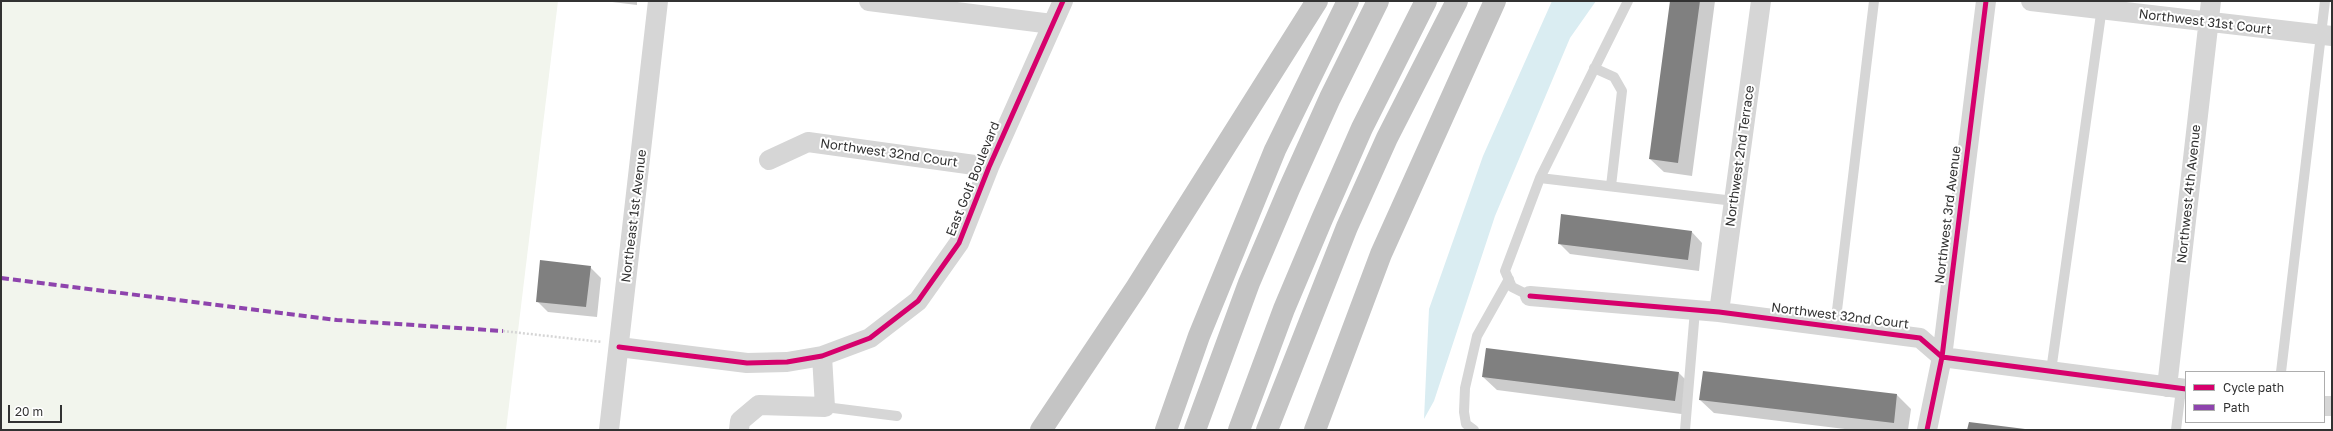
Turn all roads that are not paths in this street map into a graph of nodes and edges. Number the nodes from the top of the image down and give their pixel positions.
1 (658, 1) edge
2 (869, 1) edge
3 (1063, 1) edge
4 (1316, 1) edge
5 (1348, 1) edge
6 (1378, 1) edge
7 (1426, 1) edge
8 (1457, 1) edge
9 (1495, 1) edge
10 (1628, 1) edge
11 (1761, 1) edge
12 (1874, 1) edge
13 (1986, 1) edge
14 (2031, 1) edge
15 (2211, 1) edge
16 (2326, 1) edge
17 (2102, 5) edge
18 (2208, 22) junction
19 (1052, 24) junction
20 (2327, 36) edge
21 (1594, 68) junction
22 (769, 160) dead end
23 (989, 167) junction
24 (1540, 178) junction
25 (1611, 186) junction
26 (1734, 201) junction
27 (1509, 279) junction
28 (1530, 296) joint
29 (1695, 310) junction
30 (1719, 312) junction
31 (1835, 327) junction
32 (619, 347) junction
33 (822, 356) junction
34 (1942, 357) junction
35 (2281, 371) edge
36 (2051, 372) junction
37 (2178, 388) edge
38 (825, 407) junction
39 (897, 416) dead end
40 (609, 430) edge
41 (739, 430) edge
42 (1041, 430) edge
43 (1166, 430) edge
44 (1195, 430) edge
45 (1239, 430) edge
46 (1267, 430) edge
47 (1315, 430) edge
48 (1474, 430) edge
49 (1685, 430) edge
50 (1927, 430) edge
51 (2176, 430) edge

1 - 32 street, Northeast 1st Avenue
2 - 19 street
3 - 19 street, East Golf Boulevard
4 - 42 highway
5 - 43 highway
6 - 44 highway
7 - 45 highway
8 - 46 highway
9 - 47 highway
10 - 21 lane
11 - 26 street, Northwest 2nd Terrace
12 - 31 lane
13 - 34 street, Northwest 3rd Avenue
14 - 17 street, Northwest 31st Court
15 - 18 street, Northwest 4th Avenue
16 - 20 lane
17 - 18 street, Northwest 31st Court
17 - 36 lane
18 - 20 street, Northwest 31st Court
18 - 37 street, Northwest 4th Avenue
19 - 23 street, East Golf Boulevard
20 - 35 lane
21 - 24 lane
21 - 25 lane
22 - 23 street, Northwest 32nd Court
23 - 33 street, East Golf Boulevard
24 - 25 lane
24 - 27 lane
25 - 26 lane
26 - 30 street, Northwest 2nd Terrace
27 - 28 lane
27 - 48 lane
28 - 29 street, Northwest 32nd Court
29 - 30 street, Northwest 32nd Court
29 - 49 lane
30 - 31 street, Northwest 32nd Court
31 - 34 street, Northwest 32nd Court
32 - 33 street, East Golf Boulevard
32 - 40 street, Northeast 1st Avenue
33 - 38 street
34 - 36 street
34 - 50 street, Northwest 3rd Avenue
36 - 37 street
37 - 51 lane
38 - 39 lane
38 - 41 street

